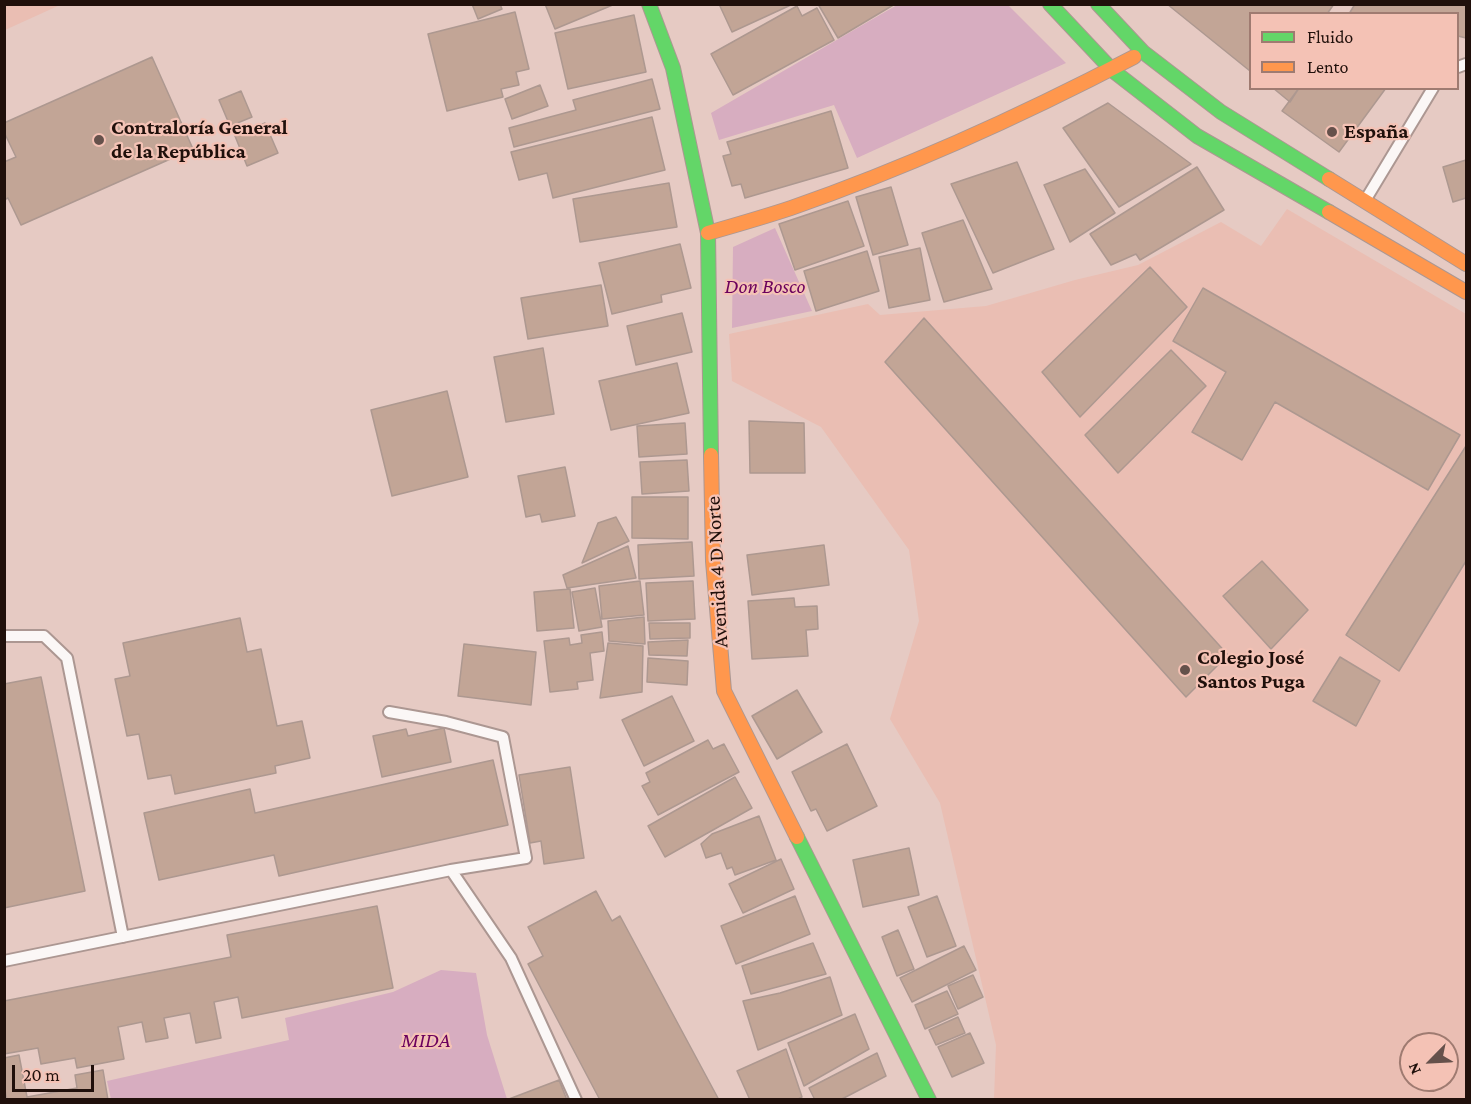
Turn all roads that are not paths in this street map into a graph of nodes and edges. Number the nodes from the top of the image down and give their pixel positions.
1 (648, 4) edge
2 (1050, 4) edge
3 (1098, 4) edge
4 (1143, 52) junction
5 (1112, 70) junction
6 (1432, 90) edge
7 (1364, 202) junction
8 (708, 233) junction
9 (1467, 264) edge
10 (1467, 292) edge
11 (4, 636) edge
12 (389, 712) dead end
13 (451, 870) junction
14 (123, 937) junction
15 (4, 961) edge
16 (576, 1100) edge
17 (929, 1100) edge

1 - 8 street, Avenida 4 D Norte
2 - 5 street
3 - 4 street
4 - 5 street
4 - 7 street
5 - 8 street
5 - 10 street
6 - 7 lane
7 - 9 street
8 - 17 street, Avenida 4 D Norte
11 - 14 lane
12 - 13 lane
13 - 14 lane
13 - 16 lane
14 - 15 lane

